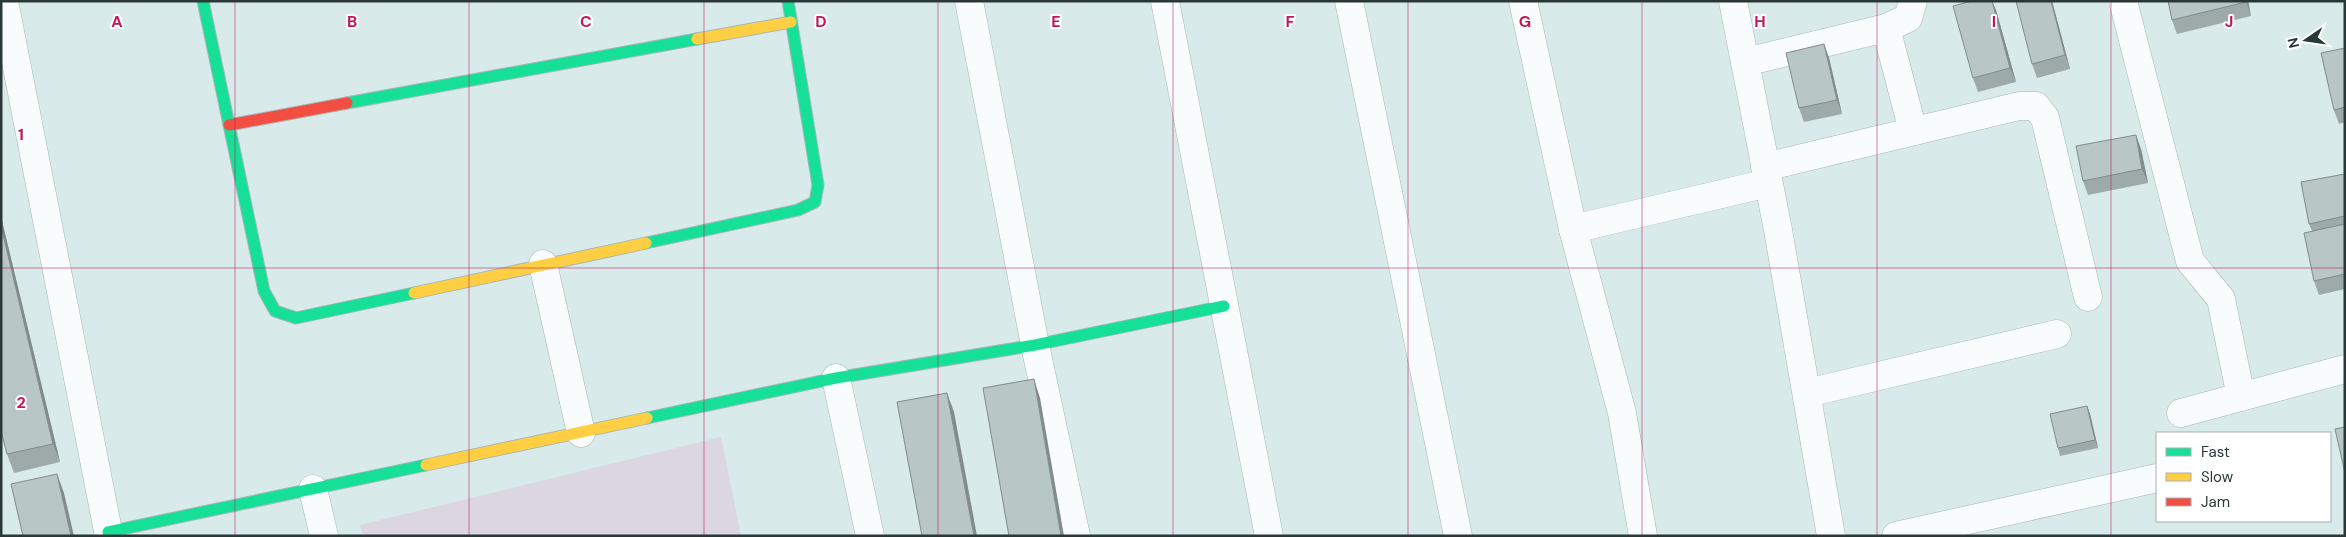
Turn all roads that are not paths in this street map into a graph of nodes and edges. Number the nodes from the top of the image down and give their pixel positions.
1 (4, 1) edge
2 (203, 1) edge
3 (788, 1) edge
4 (969, 1) edge
5 (1165, 1) edge
6 (1349, 1) edge
7 (1523, 1) edge
8 (1733, 1) edge
9 (1913, 1) edge
10 (2123, 1) edge
11 (791, 22) junction
12 (1886, 28) junction
13 (1745, 62) junction
14 (229, 125) junction
15 (1913, 131) junction
16 (1767, 175) junction
17 (1573, 229) junction
18 (543, 264) junction
19 (2088, 296) dead end
20 (1224, 306) junction
21 (2057, 334) dead end
22 (1036, 345) junction
23 (2345, 369) edge
24 (836, 378) junction
25 (1807, 393) junction
26 (2241, 397) junction
27 (2181, 414) dead end
28 (580, 432) junction
29 (2156, 478) edge
30 (313, 489) junction
31 (108, 534) edge
32 (324, 536) edge
33 (870, 536) edge
34 (1076, 536) edge
35 (1269, 536) edge
36 (1458, 536) edge
37 (1644, 536) edge
38 (1832, 536) edge
39 (1896, 536) edge

1 - 31 street
2 - 14 street
3 - 11 street
4 - 22 street
5 - 20 street
6 - 36 street
7 - 17 street
8 - 13 street
9 - 12 street
10 - 26 street
11 - 14 street
11 - 18 street
12 - 13 street
12 - 15 street
13 - 16 street
14 - 18 street
15 - 16 street
15 - 19 street
16 - 17 street
16 - 25 street
17 - 37 street
18 - 28 street
20 - 22 street
20 - 35 street
21 - 25 street
22 - 24 street
22 - 34 street
23 - 26 street
24 - 28 street
24 - 33 street
25 - 38 street
26 - 27 street
28 - 30 street
29 - 39 street
30 - 31 street
30 - 32 street

